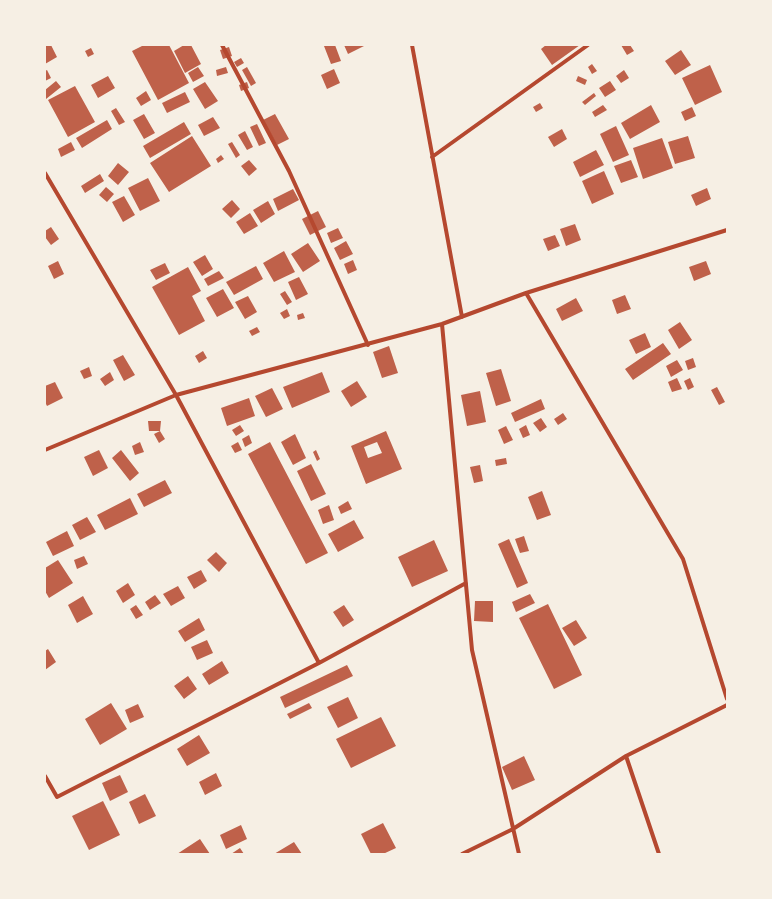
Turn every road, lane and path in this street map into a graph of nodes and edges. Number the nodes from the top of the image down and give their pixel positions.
1 (222, 45) edge
2 (412, 45) edge
3 (588, 45) edge
4 (432, 157) junction
5 (45, 174) edge
6 (727, 230) edge
7 (526, 293) junction
8 (462, 317) junction
9 (442, 324) junction
10 (368, 345) junction
11 (176, 395) junction
12 (45, 450) edge
13 (466, 583) junction
14 (319, 663) junction
15 (727, 699) edge
16 (727, 705) edge
17 (626, 756) junction
18 (45, 776) edge
19 (513, 829) junction
20 (462, 854) edge
21 (519, 854) edge
22 (659, 854) edge

1 - 10 street
2 - 4 street
3 - 4 street
4 - 8 street
5 - 11 street
6 - 7 street
7 - 8 street
7 - 15 street
8 - 9 street
9 - 10 street
9 - 13 street
10 - 11 street
11 - 12 street
11 - 14 street
13 - 14 street
13 - 19 street
14 - 18 street
16 - 17 street
17 - 19 street
17 - 22 street
19 - 20 street
19 - 21 street

